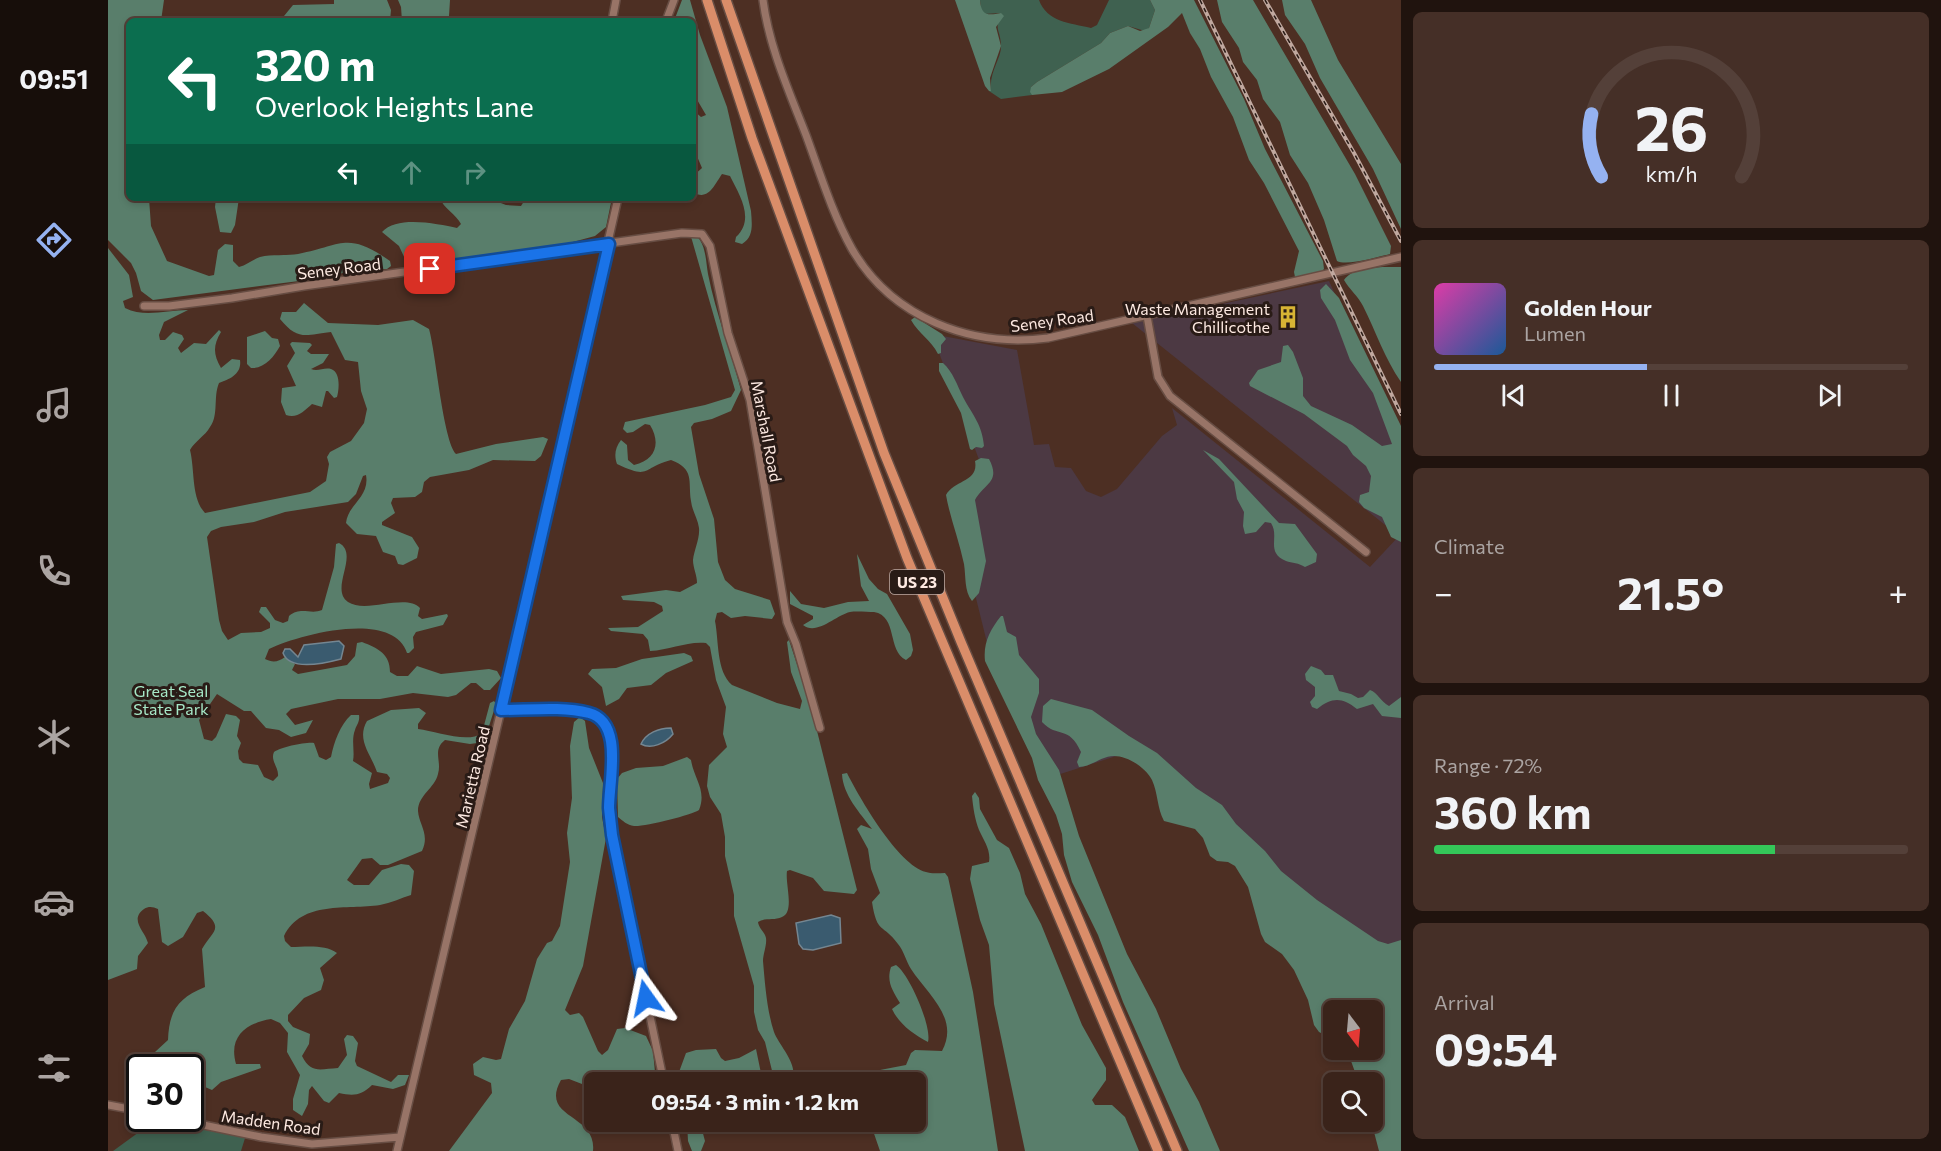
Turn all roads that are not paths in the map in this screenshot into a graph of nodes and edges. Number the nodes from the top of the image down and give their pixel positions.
1 (616, 0) edge
2 (674, 0) edge
3 (707, 0) edge
4 (726, 0) edge
5 (763, 0) edge
6 (613, 18) edge
7 (667, 18) edge
8 (617, 201) edge
9 (609, 244) junction
10 (1401, 256) edge
11 (144, 306) dead end
12 (1147, 316) junction
13 (1366, 552) dead end
14 (501, 710) junction
15 (820, 728) dead end
16 (662, 1072) edge
17 (108, 1105) edge
18 (126, 1108) edge
19 (204, 1125) edge
20 (674, 1132) edge
21 (400, 1137) junction
22 (397, 1151) edge
23 (678, 1151) edge
24 (1158, 1151) edge
25 (1177, 1151) edge

1 - 6 street
2 - 7 street
3 - 24 highway, US 23
4 - 25 highway, US 23
5 - 12 street, Seney Road
8 - 9 street, Marietta Road
9 - 11 street, Seney Road
9 - 14 street, Marietta Road
9 - 15 street, Marshall Road
10 - 12 street, Seney Road
12 - 13 street
14 - 16 street
14 - 21 street, Marietta Road
17 - 18 street
19 - 21 street, Madden Road
20 - 23 street
21 - 22 street, Marietta Road

